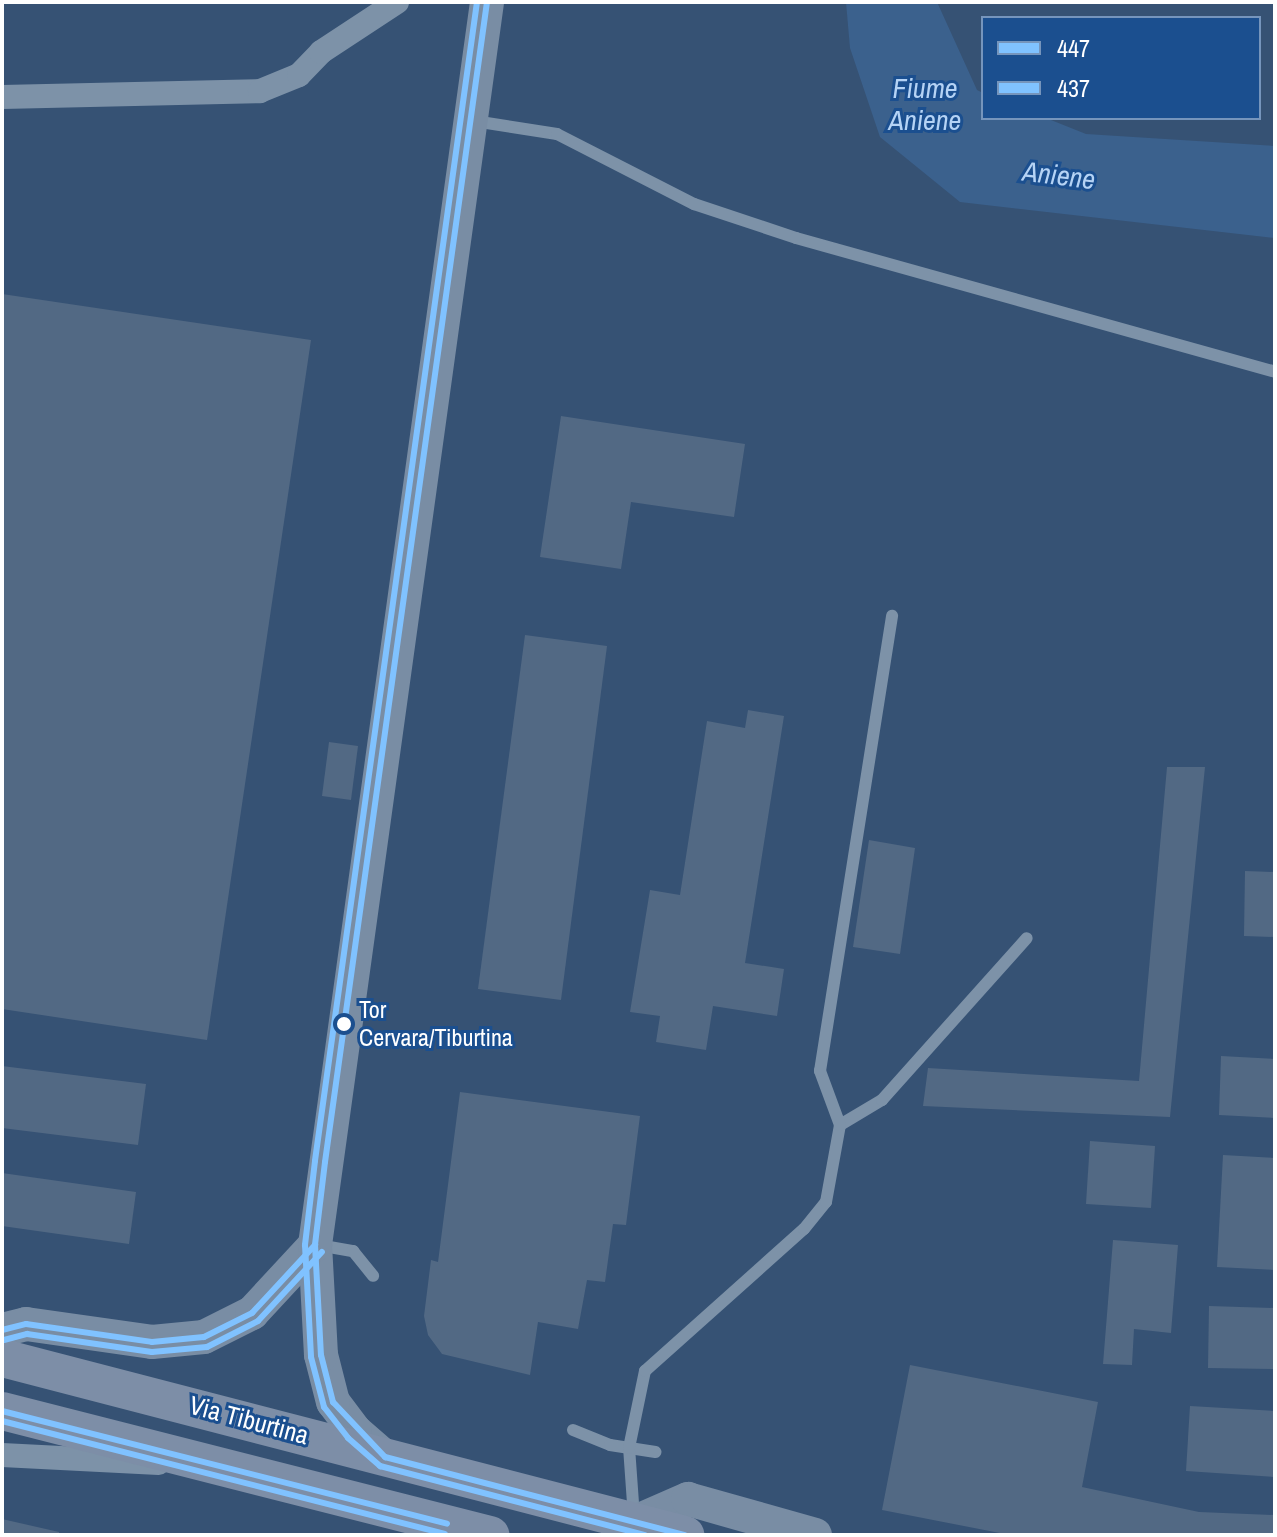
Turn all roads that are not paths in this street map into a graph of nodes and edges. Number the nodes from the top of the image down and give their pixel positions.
1 (397, 2) edge
2 (487, 2) edge
3 (2, 97) edge
4 (471, 120) junction
5 (1275, 372) edge
6 (892, 616) dead end
7 (1027, 938) dead end
8 (840, 1125) junction
9 (315, 1245) junction
10 (373, 1276) dead end
11 (2, 1308) edge
12 (2, 1330) edge
13 (90, 1331) junction
14 (2, 1358) edge
15 (2, 1411) edge
16 (573, 1430) dead end
17 (629, 1448) junction
18 (655, 1452) dead end
19 (2, 1455) edge
20 (385, 1457) junction
21 (227, 1465) junction
22 (634, 1528) edge
23 (490, 1535) edge
24 (685, 1535) edge
25 (815, 1535) edge

1 - 3 street
2 - 4 street
4 - 5 lane
4 - 9 street
6 - 8 lane
7 - 8 lane
8 - 17 lane
9 - 10 lane
9 - 13 street
9 - 20 street
11 - 13 street
12 - 13 street
14 - 20 main road, Via Tiburtina
15 - 21 main road, Via Tiburtina
16 - 17 lane
17 - 18 lane
17 - 22 lane
19 - 21 street, Via Tiburtina
20 - 22 main road, Via Tiburtina
21 - 23 main road, Via Tiburtina
22 - 24 main road, Via Tiburtina
22 - 25 street

